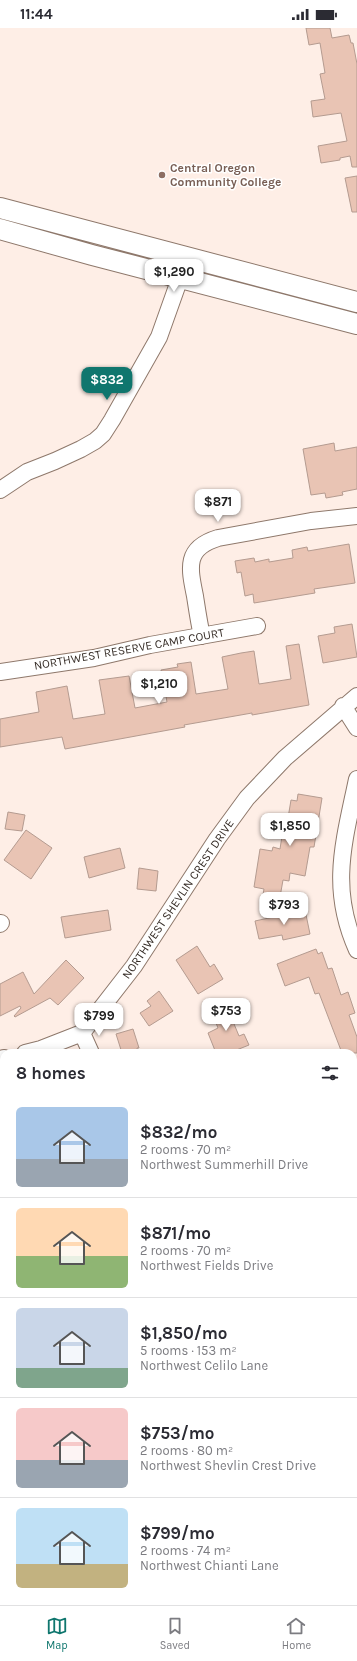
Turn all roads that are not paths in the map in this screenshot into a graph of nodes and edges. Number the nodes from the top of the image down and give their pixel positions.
1 (0, 208) edge
2 (0, 229) edge
3 (180, 278) junction
4 (357, 302) edge
5 (357, 324) edge
6 (0, 490) edge
7 (357, 516) edge
8 (257, 626) dead end
9 (202, 636) junction
10 (0, 672) edge
11 (357, 696) edge
12 (343, 706) junction
13 (357, 728) edge
14 (357, 779) edge
15 (357, 950) edge
16 (82, 1033) junction
17 (41, 1049) edge
18 (89, 1049) edge

1 - 4 main road
2 - 3 main road
3 - 5 main road
3 - 6 street
7 - 9 street
8 - 9 street, NORTHWEST RESERVE CAMP COURT
9 - 10 street, NORTHWEST RESERVE CAMP COURT
11 - 12 street, NORTHWEST SHEVLIN CREST DRIVE
12 - 13 street
12 - 16 street, NORTHWEST SHEVLIN CREST DRIVE
14 - 15 street
16 - 17 street
16 - 18 street

